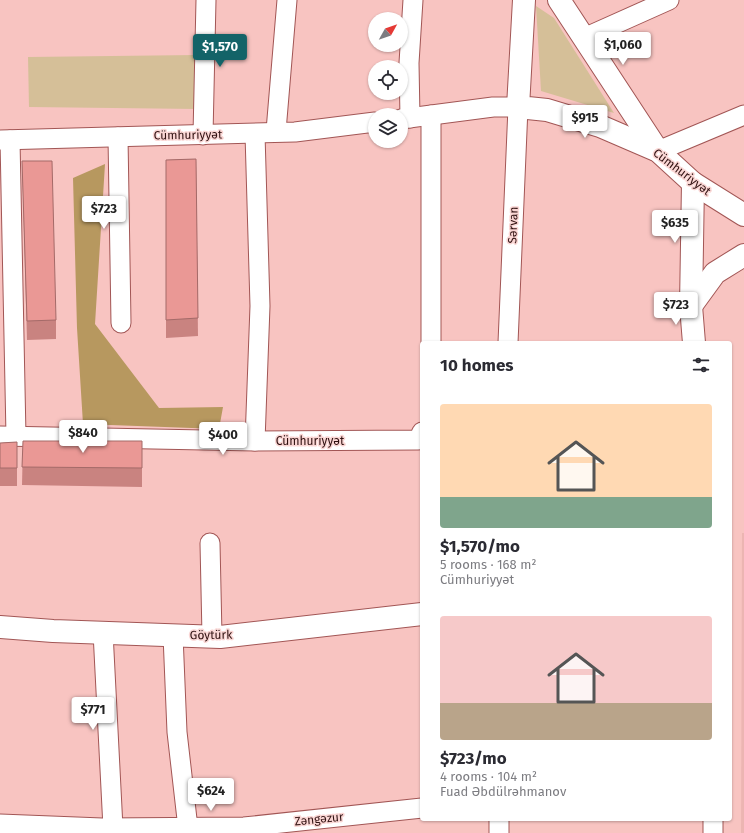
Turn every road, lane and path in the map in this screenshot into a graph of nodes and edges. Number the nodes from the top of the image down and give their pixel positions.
1 (206, 0) edge
2 (287, 0) edge
3 (413, 0) edge
4 (524, 0) edge
5 (560, 0) edge
6 (669, 0) edge
7 (584, 38) junction
8 (518, 107) junction
9 (407, 108) edge
10 (431, 115) junction
11 (744, 115) edge
12 (408, 118) edge
13 (368, 123) edge
14 (276, 131) junction
15 (255, 134) junction
16 (203, 135) junction
17 (118, 137) junction
18 (5, 140) edge
19 (658, 151) junction
20 (693, 183) junction
21 (744, 215) edge
22 (744, 255) edge
23 (691, 306) junction
24 (121, 323) dead end
25 (431, 341) edge
26 (508, 341) edge
27 (694, 341) edge
28 (8, 436) edge
29 (420, 436) edge
30 (255, 441) junction
31 (210, 543) dead end
32 (420, 614) edge
33 (0, 627) edge
34 (103, 632) junction
35 (173, 635) junction
36 (212, 636) junction
37 (420, 808) edge
38 (499, 821) edge
39 (713, 821) edge
40 (0, 824) edge
41 (113, 828) junction
42 (188, 828) junction
43 (499, 833) edge
44 (713, 833) edge

1 - 16 street
2 - 14 street
3 - 9 street
4 - 8 main road
5 - 7 main road
6 - 7 street
7 - 19 main road
8 - 10 street, Cümhuriyyət
8 - 19 main road, Cümhuriyyət
8 - 26 street, Sərvan
10 - 12 street, Cümhuriyyət
10 - 25 street
11 - 19 street
13 - 14 street, Cümhuriyyət
14 - 15 street, Cümhuriyyət
15 - 16 street, Cümhuriyyət
15 - 30 street
16 - 17 street, Cümhuriyyət
17 - 18 street, Cümhuriyyət
17 - 24 street
18 - 28 street
19 - 20 main road, Cümhuriyyət
20 - 21 main road, Cümhuriyyət
20 - 23 main road
22 - 23 main road
23 - 27 main road
28 - 30 street, Cümhuriyyət
29 - 30 street, Cümhuriyyət
31 - 36 street
32 - 36 main road, Göytürk
33 - 34 main road, Göytürk
34 - 35 main road, Göytürk
34 - 41 street
35 - 36 main road, Göytürk
35 - 42 street
37 - 42 street, Zəngəzur
38 - 43 street
39 - 44 street
40 - 41 street, Zəngəzur
41 - 42 street, Zəngəzur

